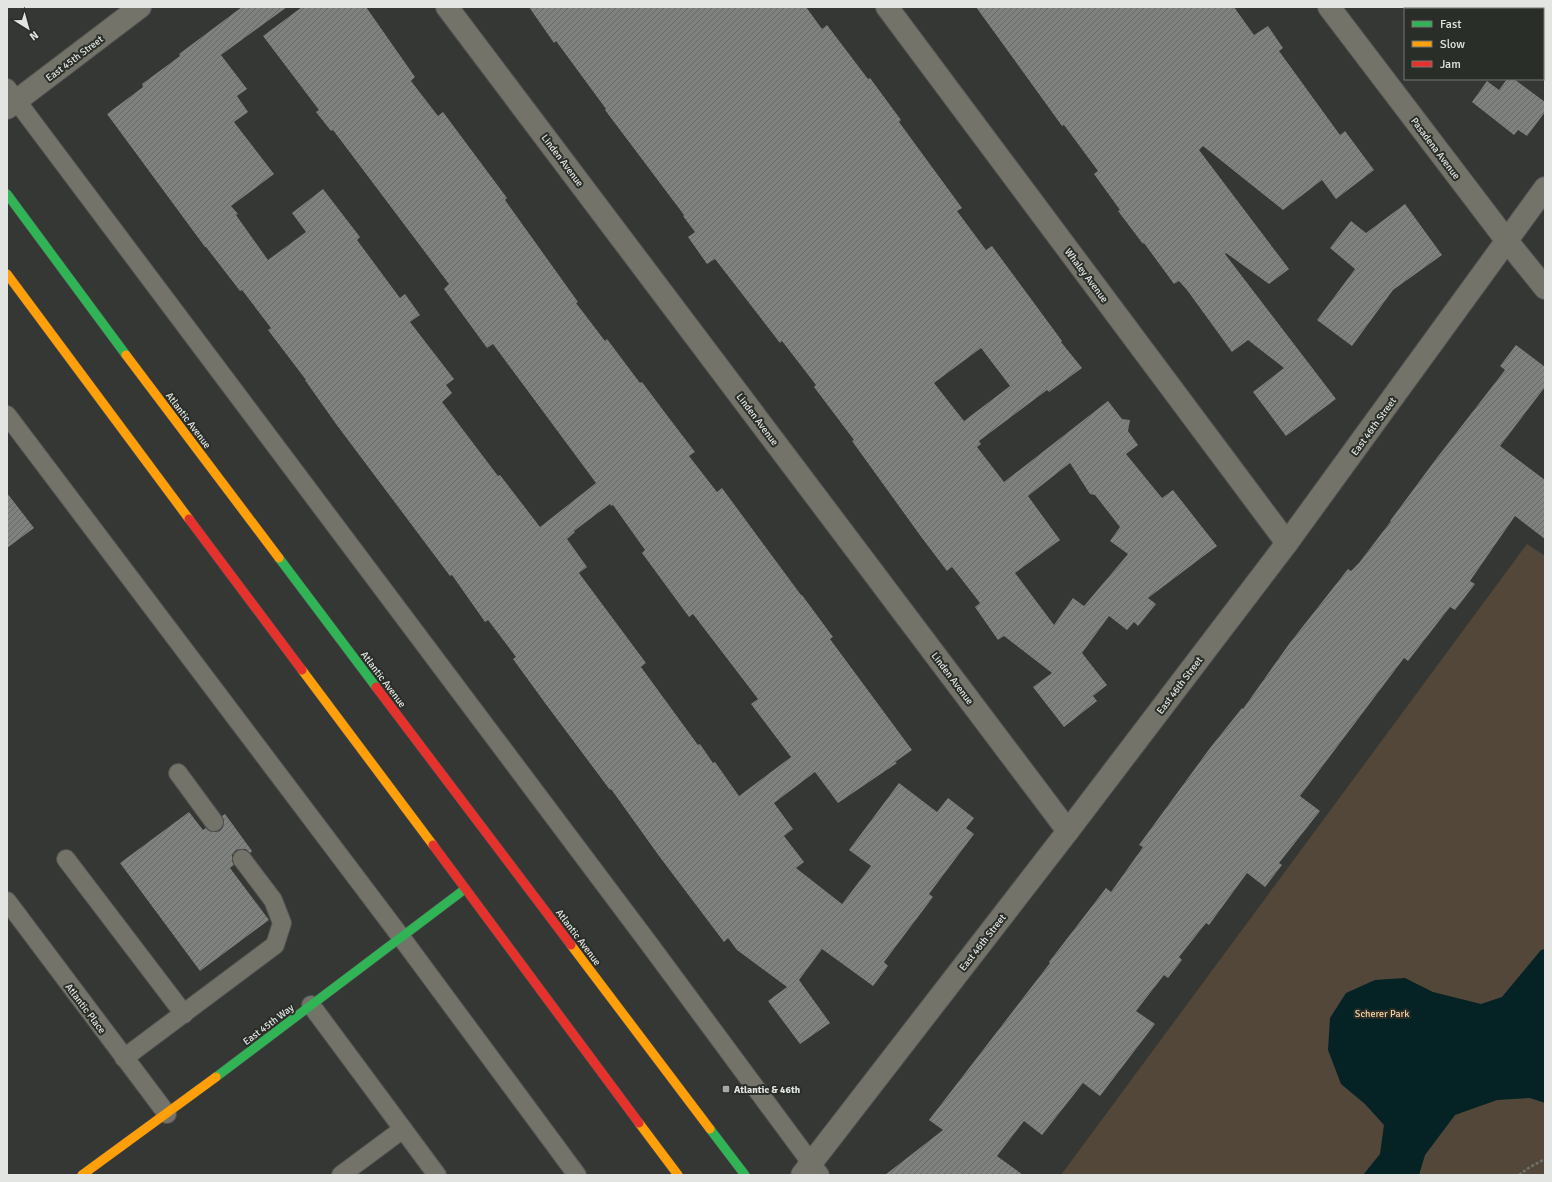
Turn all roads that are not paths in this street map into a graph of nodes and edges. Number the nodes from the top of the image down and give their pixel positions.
1 (140, 7) edge
2 (447, 7) edge
3 (887, 7) edge
4 (1329, 7) edge
5 (10, 99) edge
6 (1545, 188) edge
7 (7, 194) edge
8 (1507, 241) junction
9 (7, 274) edge
10 (1545, 288) edge
11 (7, 415) edge
12 (1287, 543) junction
13 (178, 773) dead end
14 (214, 822) dead end
15 (1068, 831) junction
16 (66, 859) dead end
17 (242, 859) dead end
18 (465, 889) junction
19 (7, 901) edge
20 (401, 937) junction
21 (311, 1005) junction
22 (184, 1014) junction
23 (124, 1058) junction
24 (167, 1114) junction
25 (402, 1129) junction
26 (811, 1171) edge
27 (82, 1175) edge
28 (341, 1175) edge
29 (437, 1175) edge
30 (577, 1175) edge
31 (678, 1175) edge
32 (745, 1175) edge

1 - 5 street, East 45th Street
2 - 15 street, Linden Avenue
3 - 12 street, Whaley Avenue
4 - 8 street, Pasadena Avenue
5 - 26 lane
6 - 8 street, East 46th Street
7 - 32 main road, Atlantic Avenue
8 - 10 street, Pasadena Avenue
8 - 12 street, East 46th Street
9 - 18 main road
11 - 20 lane
12 - 15 street, East 46th Street
13 - 14 lane
15 - 26 street, East 46th Street
16 - 22 lane
17 - 22 lane
18 - 20 main road, East 45th Way
18 - 31 main road
19 - 23 lane, Atlantic Place
20 - 21 main road, East 45th Way
20 - 30 lane
21 - 24 main road, East 45th Way
21 - 25 lane
22 - 23 lane
23 - 24 lane, Atlantic Place
24 - 27 main road, East 45th Way
25 - 28 lane
25 - 29 lane

